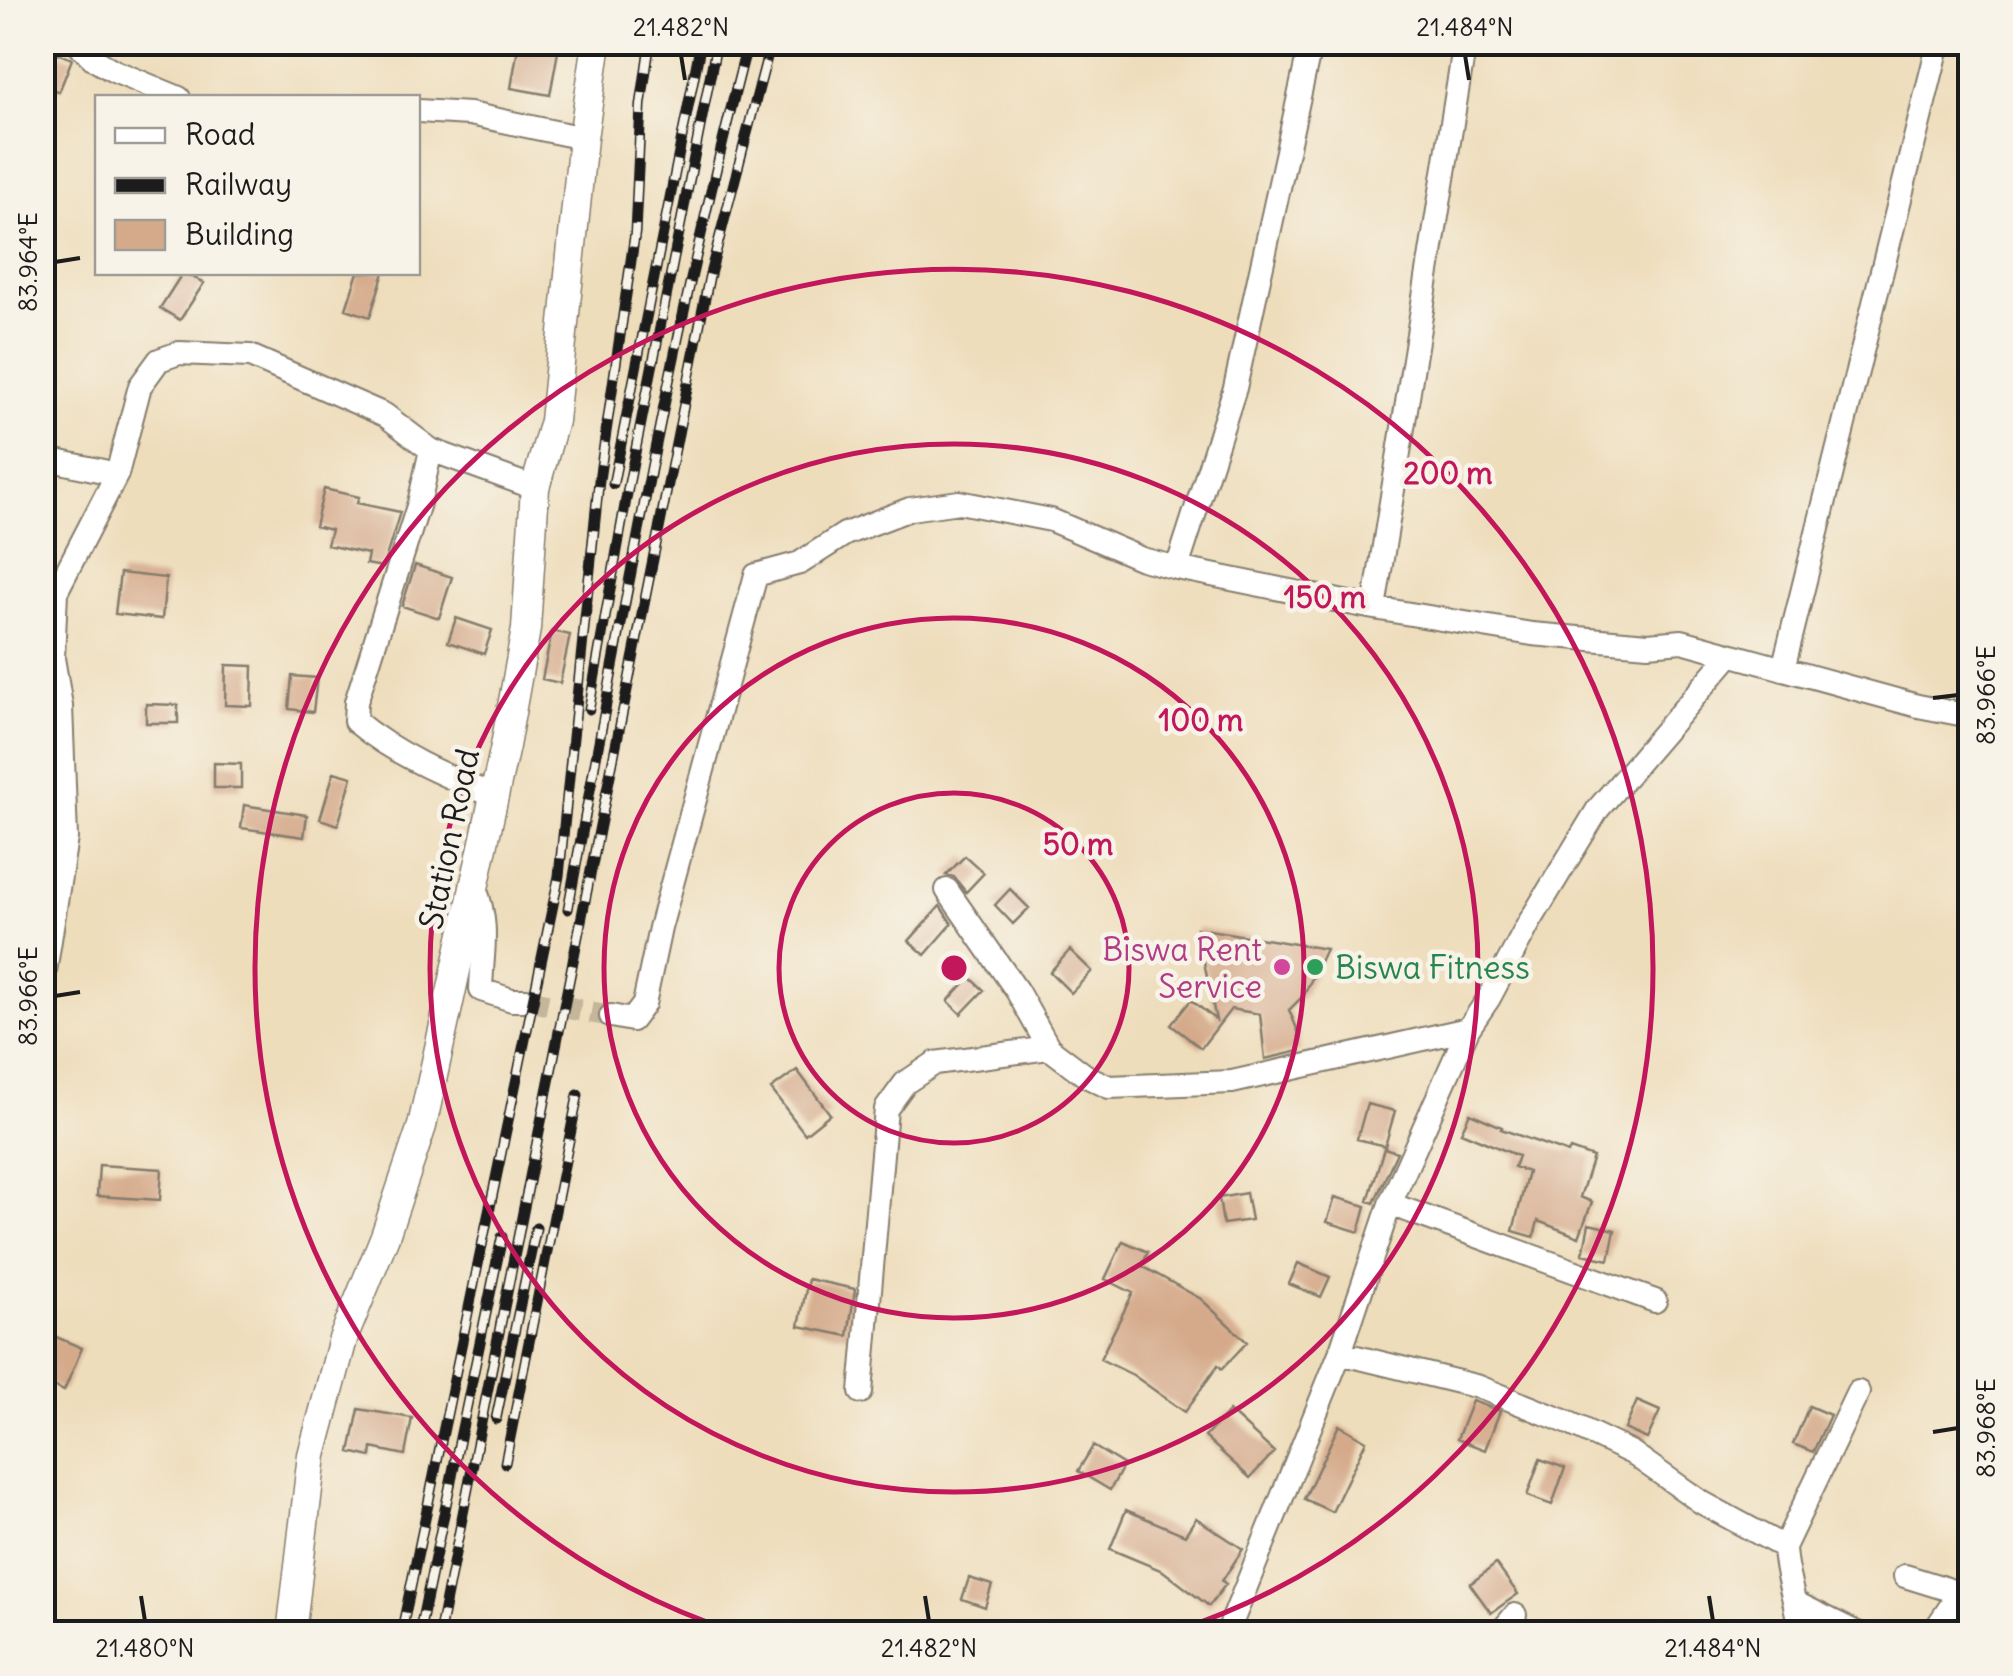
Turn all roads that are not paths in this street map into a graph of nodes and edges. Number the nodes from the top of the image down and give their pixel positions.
1 (597, 42) edge
2 (1311, 42) edge
3 (1466, 42) edge
4 (1939, 42) edge
5 (79, 43) edge
6 (172, 95) edge
7 (420, 111) edge
8 (584, 138) junction
9 (431, 450) junction
10 (42, 458) edge
11 (117, 474) junction
12 (535, 488) junction
13 (1177, 568) junction
14 (1374, 608) junction
15 (1730, 655) junction
16 (1783, 670) junction
17 (1970, 716) edge
18 (492, 796) junction
19 (474, 888) junction
20 (947, 890) dead end
21 (42, 990) edge
22 (526, 1000) tunnel mouth
23 (612, 1016) tunnel mouth
24 (1468, 1029) junction
25 (1049, 1048) junction
26 (1390, 1204) junction
27 (1656, 1301) dead end
28 (1340, 1352) junction
29 (861, 1392) dead end
30 (1858, 1392) dead end
31 (1784, 1547) junction
32 (1905, 1576) dead end
33 (1963, 1597) edge
34 (1798, 1604) junction
35 (1515, 1615) dead end
36 (290, 1634) edge
37 (1227, 1634) edge
38 (1499, 1634) edge
39 (1800, 1634) edge
40 (1859, 1634) edge
41 (1932, 1634) edge

1 - 8 street, Station Road
2 - 13 street
3 - 14 street
4 - 16 street
5 - 6 street
7 - 8 street
8 - 12 street, Station Road
9 - 11 street
9 - 12 street
9 - 18 street
10 - 11 street
11 - 21 street
12 - 18 street, Station Road
13 - 14 street
13 - 23 street
14 - 15 street
15 - 16 street
15 - 24 street
16 - 17 street
18 - 19 street, Station Road
19 - 22 street
19 - 36 street, Station Road
20 - 25 street
24 - 25 street
24 - 26 street
25 - 29 street
26 - 27 street
26 - 28 street
28 - 31 street
28 - 37 street
30 - 31 street
31 - 34 street
32 - 33 street
33 - 41 street
34 - 39 street
34 - 40 street
35 - 38 street

